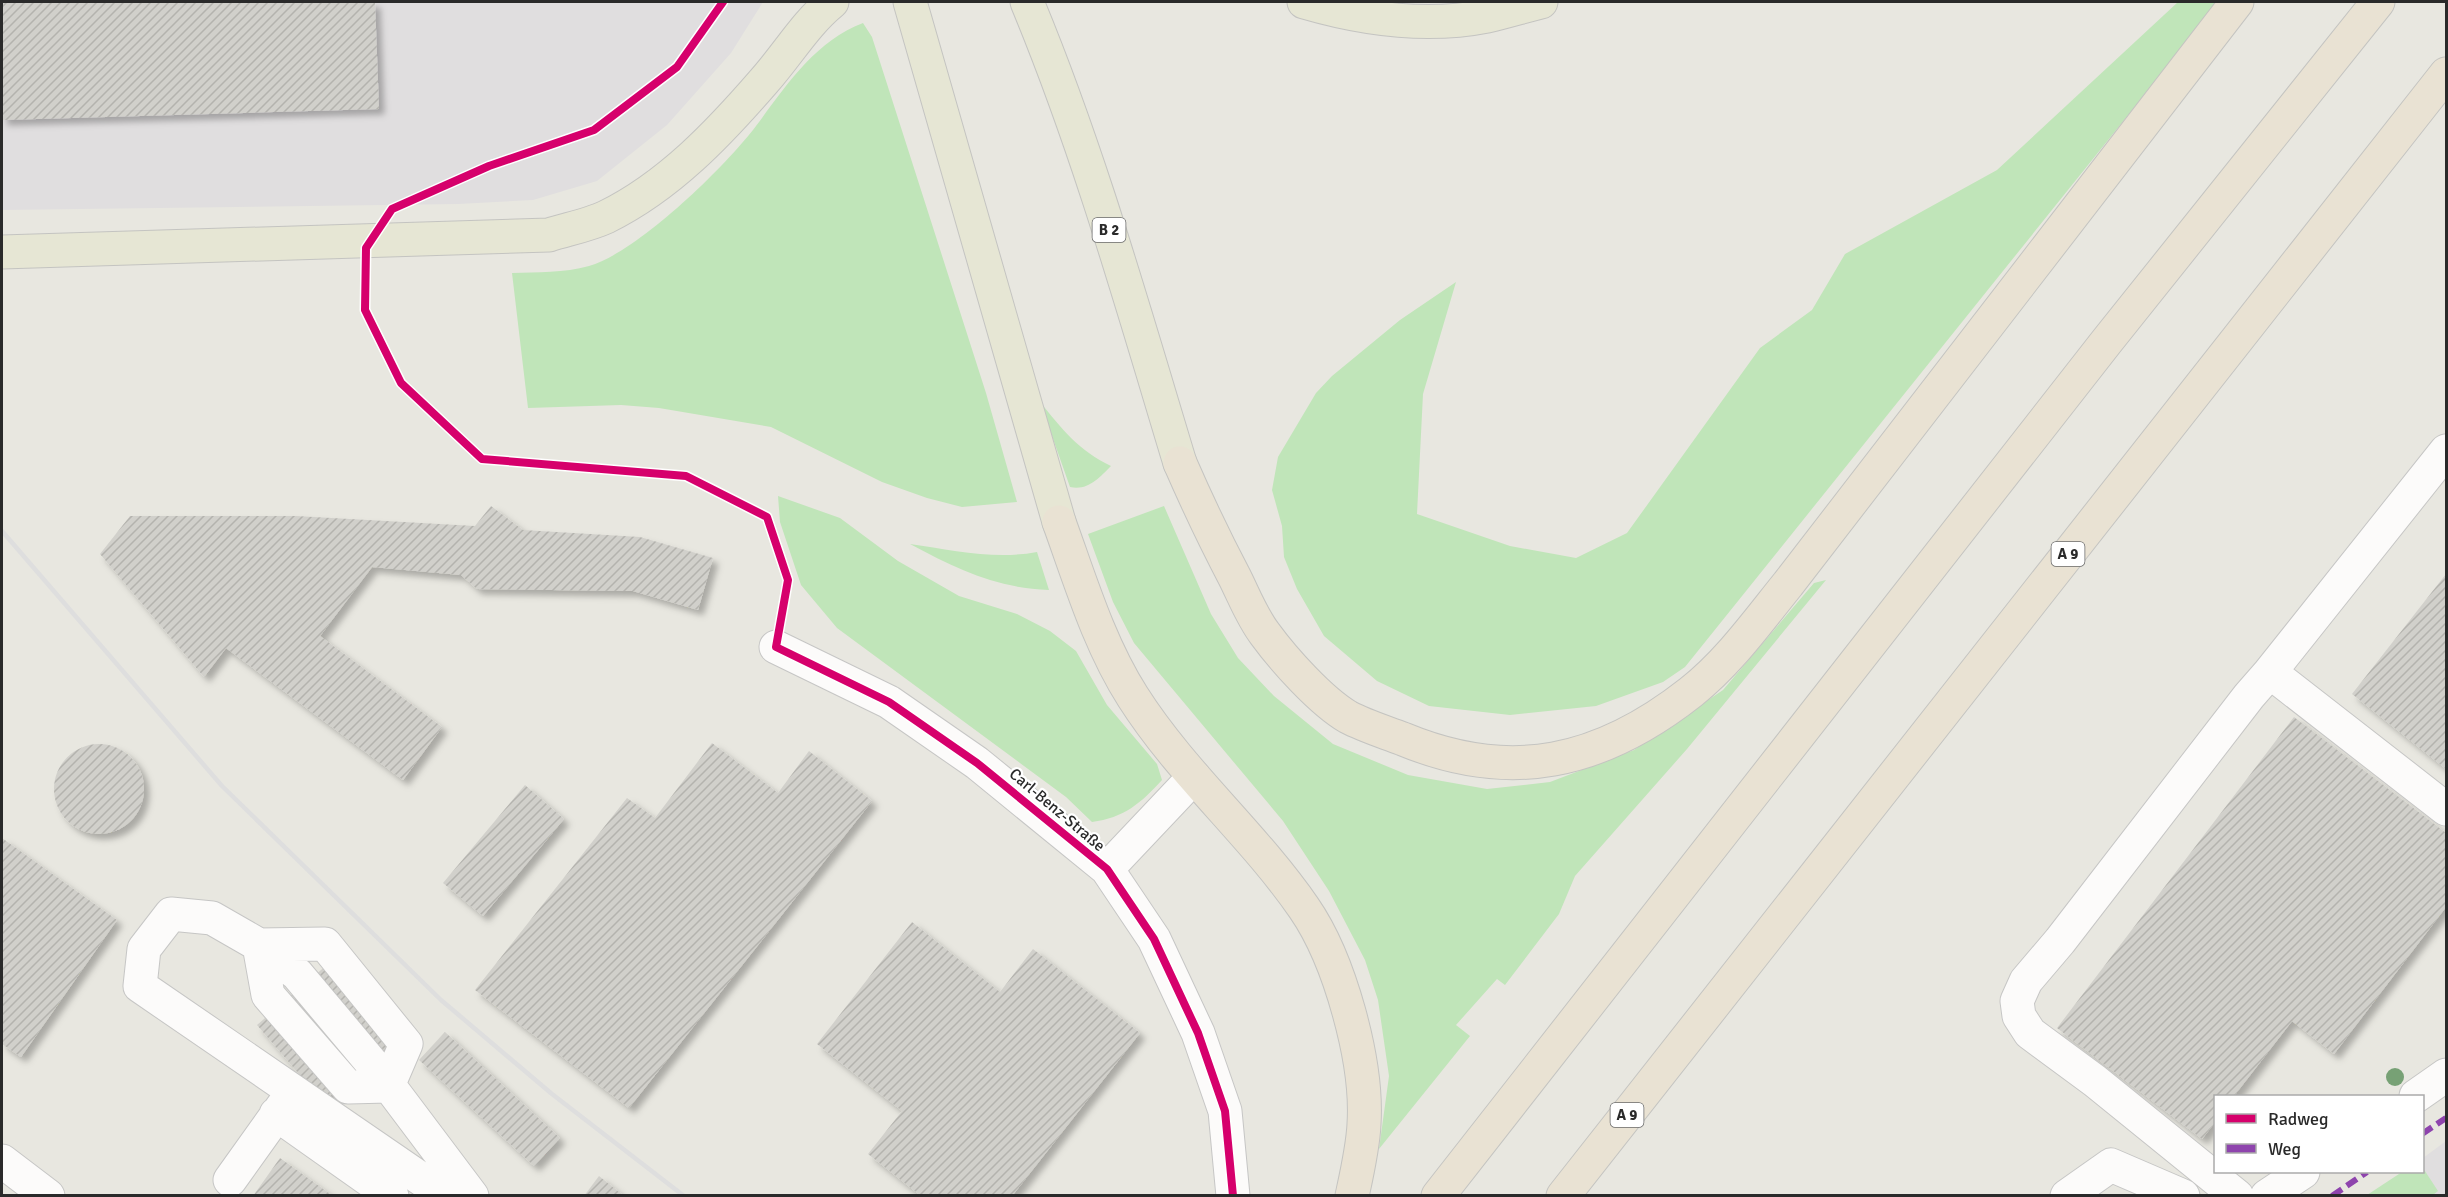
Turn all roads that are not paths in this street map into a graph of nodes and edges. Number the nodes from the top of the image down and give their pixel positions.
1 (832, 2) edge
2 (910, 2) edge
3 (1027, 2) edge
4 (1304, 2) edge
5 (1542, 2) edge
6 (2237, 2) edge
7 (2378, 2) edge
8 (2446, 74) edge
9 (2, 252) edge
10 (2446, 451) edge
11 (1180, 463) joint
12 (1059, 522) joint
13 (776, 647) dead end
14 (2270, 672) junction
15 (1194, 777) junction
16 (2446, 809) edge
17 (1107, 869) junction
18 (2446, 1075) edge
19 (2417, 1095) edge
20 (285, 1102) junction
21 (2, 1161) edge
22 (2302, 1173) edge
23 (230, 1180) dead end
24 (48, 1196) edge
25 (392, 1196) edge
26 (446, 1196) edge
27 (472, 1196) edge
28 (1233, 1196) edge
29 (1352, 1196) edge
30 (1438, 1196) edge
31 (1563, 1196) edge
32 (2067, 1196) edge
33 (2183, 1196) edge
34 (2237, 1196) edge
35 (2267, 1196) edge

1 - 9 main road
2 - 12 main road
3 - 11 main road, B 2
4 - 5 main road
6 - 11 highway
7 - 30 highway
8 - 31 highway, A 9
10 - 14 street
12 - 15 highway
13 - 17 street, Carl-Benz-Straße
14 - 16 street
14 - 34 street
15 - 17 street
15 - 29 highway
17 - 28 street, Carl-Benz-Straße
18 - 19 street
20 - 23 street
20 - 25 street
20 - 26 street
20 - 27 street
21 - 24 street
22 - 35 street
32 - 33 street

